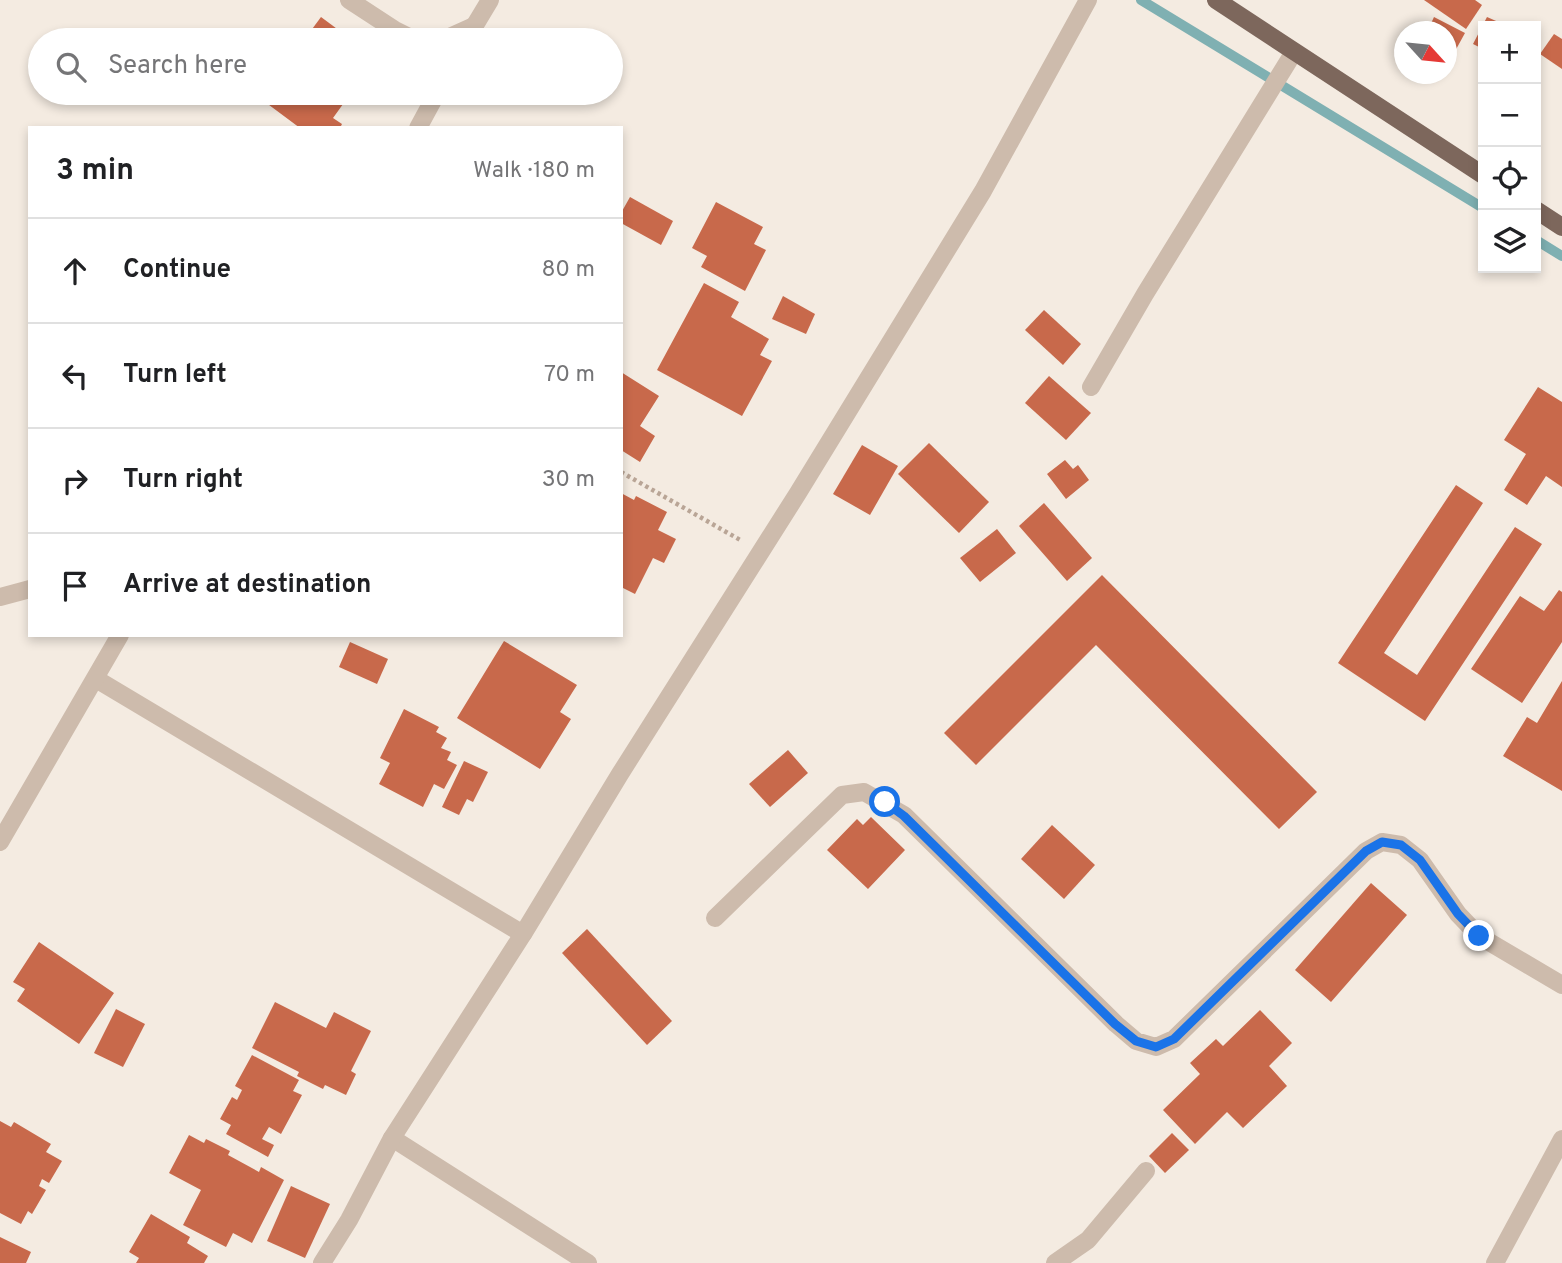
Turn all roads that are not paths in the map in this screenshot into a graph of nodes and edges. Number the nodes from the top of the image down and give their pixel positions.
1 (349, 0) edge
2 (490, 0) edge
3 (1088, 0) edge
4 (1216, 0) edge
5 (392, 28) edge
6 (473, 28) edge
7 (1294, 52) junction
8 (430, 105) edge
9 (419, 126) edge
10 (1478, 173) edge
11 (1541, 213) edge
12 (1562, 227) edge
13 (1091, 387) dead end
14 (28, 590) edge
15 (0, 597) edge
16 (119, 637) edge
17 (96, 679) junction
18 (0, 842) edge
19 (715, 918) dead end
20 (523, 934) junction
21 (1562, 985) edge
22 (392, 1138) junction
23 (1562, 1139) edge
24 (1146, 1171) dead end
25 (321, 1263) edge
26 (588, 1263) edge
27 (1055, 1263) edge
28 (1495, 1263) edge

1 - 5 street
2 - 6 street
3 - 20 street
4 - 7 main road
7 - 10 main road
7 - 13 street
8 - 9 street
11 - 12 main road
14 - 15 street
16 - 17 street
17 - 18 street
17 - 20 street
19 - 21 street
20 - 22 street
22 - 25 street
22 - 26 street
23 - 28 street
24 - 27 street

